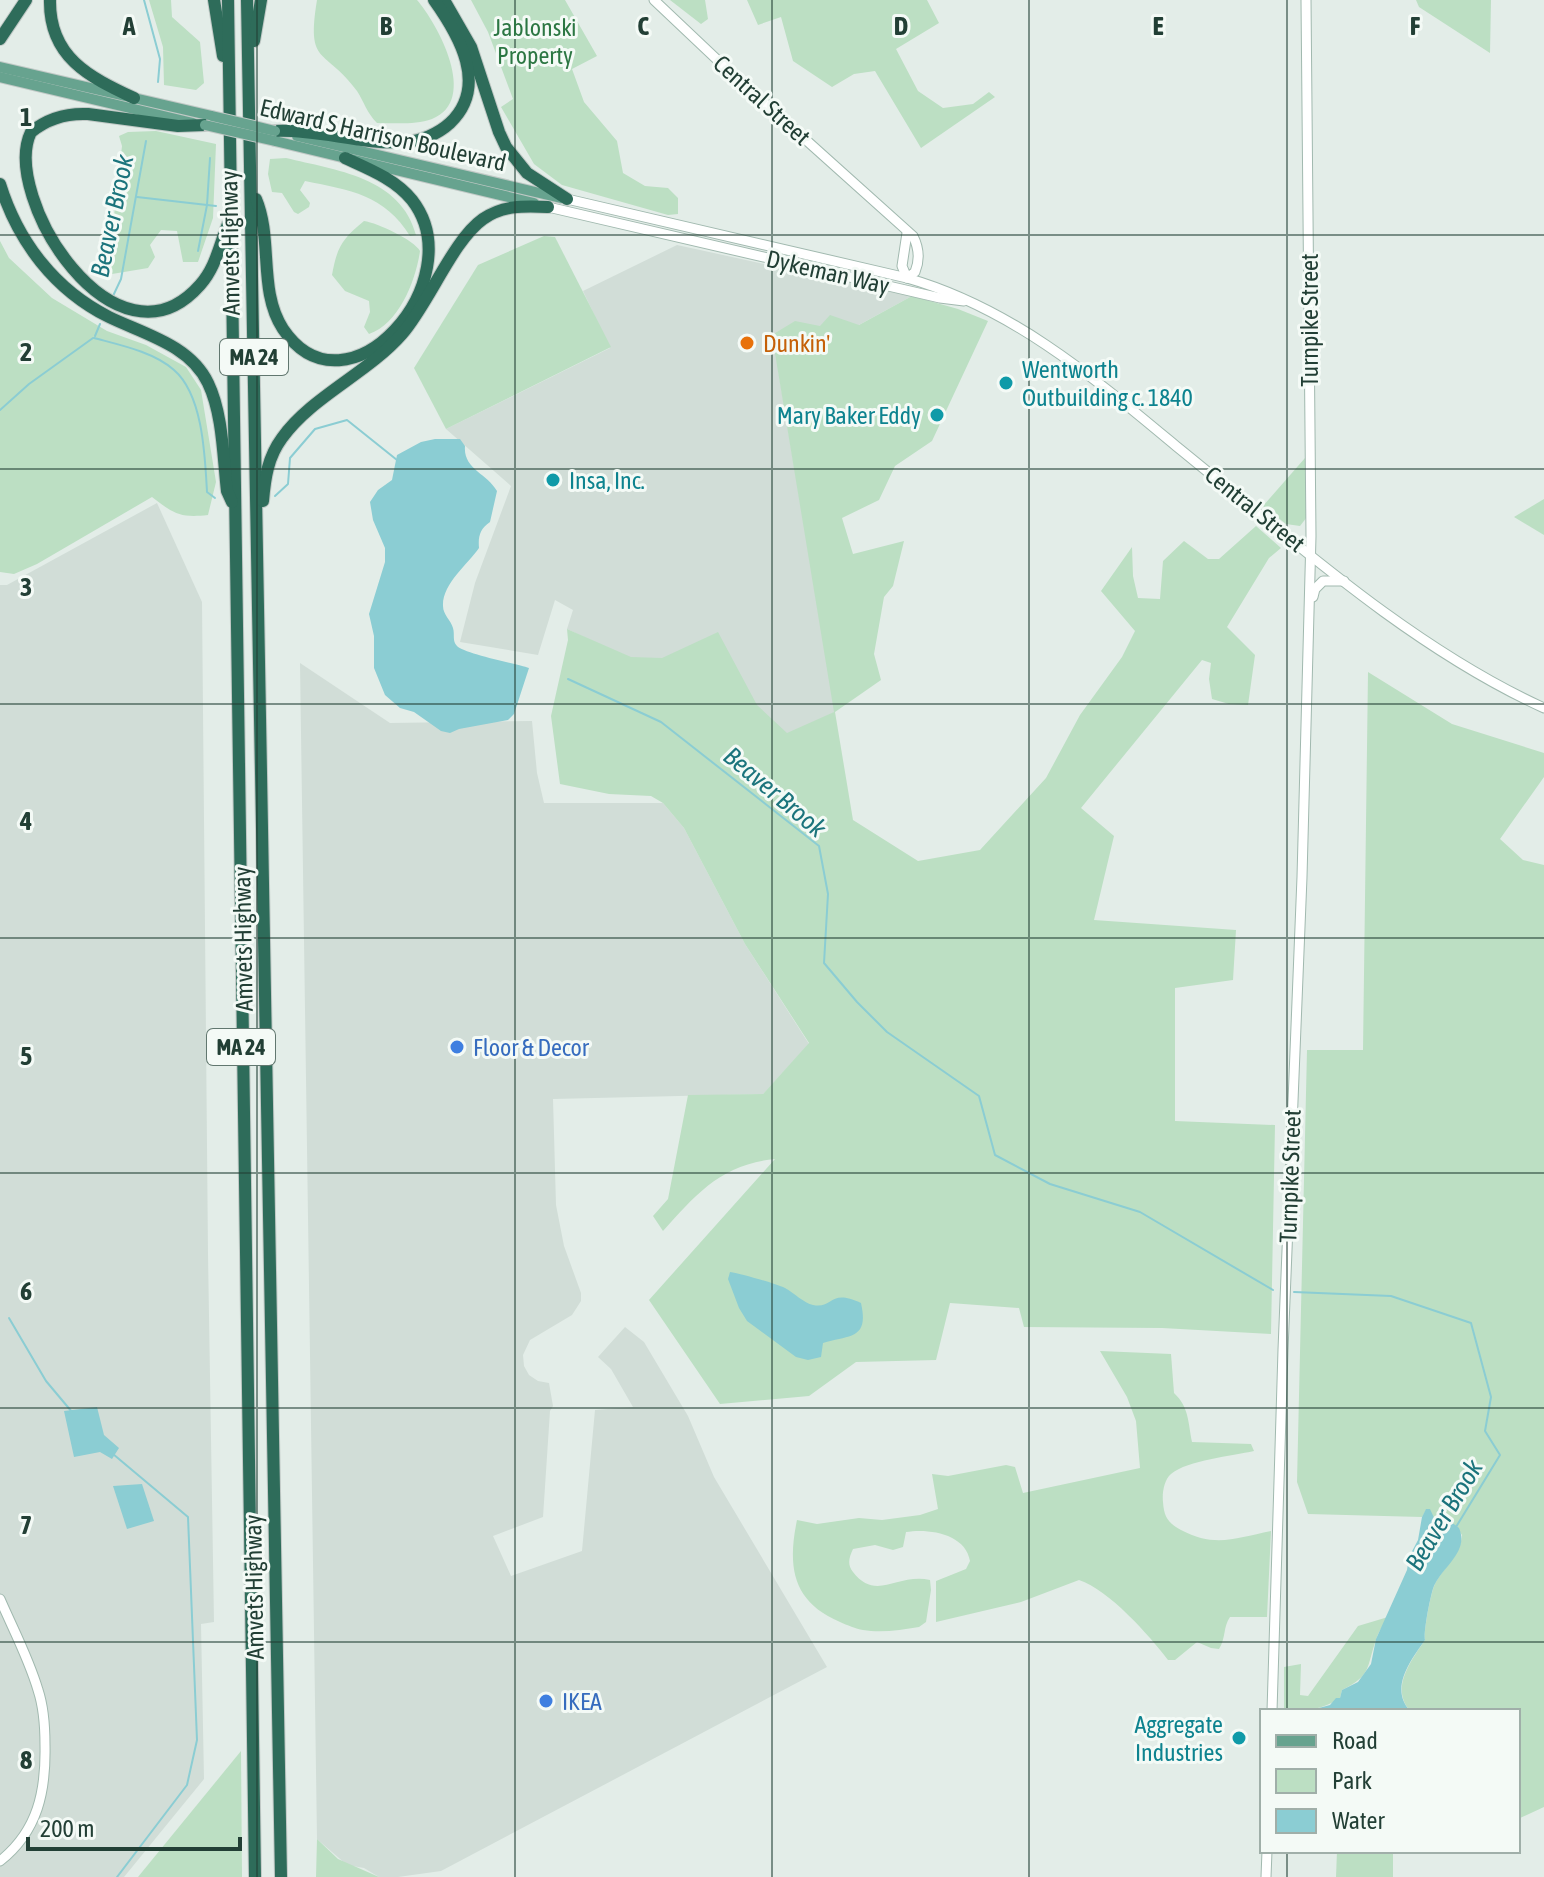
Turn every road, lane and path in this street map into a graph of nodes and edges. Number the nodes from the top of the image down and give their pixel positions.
1 (26, 0) edge
2 (50, 0) edge
3 (214, 0) edge
4 (228, 0) edge
5 (247, 0) edge
6 (261, 0) edge
7 (434, 0) edge
8 (444, 0) edge
9 (654, 0) edge
10 (1306, 0) edge
11 (0, 39) edge
12 (248, 64) junction
13 (0, 67) edge
14 (229, 75) junction
15 (0, 77) edge
16 (134, 98) junction
17 (209, 121) junction
18 (275, 136) junction
19 (345, 158) junction
20 (0, 184) edge
21 (251, 186) junction
22 (567, 199) junction
23 (548, 207) junction
24 (231, 218) junction
25 (756, 242) joint
26 (753, 254) joint
27 (907, 278) junction
28 (904, 289) junction
29 (971, 302) junction
30 (236, 514) junction
31 (256, 527) junction
32 (1310, 553) junction
33 (1344, 581) junction
34 (1308, 640) junction
35 (1544, 708) edge
36 (0, 1599) edge
37 (1272, 1709) edge
38 (1267, 1853) edge
39 (0, 1861) edge
40 (255, 1877) edge
41 (281, 1877) edge
42 (1266, 1877) edge

1 - 11 highway
2 - 16 highway
3 - 14 highway
4 - 14 highway, Amvets Highway / MA 24
5 - 12 highway, Amvets Highway / MA 24
6 - 12 highway
7 - 18 highway
8 - 22 highway
9 - 27 street, Central Street
10 - 32 street, Turnpike Street
12 - 21 highway, Amvets Highway / MA 24
13 - 16 main road, Edward S Harrison Boulevard
14 - 24 highway, Amvets Highway / MA 24
15 - 17 main road, Edward S Harrison Boulevard
16 - 17 main road, Edward S Harrison Boulevard
17 - 18 main road, Edward S Harrison Boulevard, bridge
17 - 24 highway
18 - 19 main road, Edward S Harrison Boulevard
18 - 22 main road, Edward S Harrison Boulevard
19 - 21 highway
19 - 23 main road, Edward S Harrison Boulevard
20 - 30 highway
21 - 31 highway, Amvets Highway / MA 24
22 - 25 street, Edward S Harrison Boulevard
23 - 26 street, Edward S Harrison Boulevard
23 - 31 highway
24 - 30 highway, Amvets Highway / MA 24
25 - 27 street, Dykeman Way
26 - 28 street, Dykeman Way
27 - 28 street, Central Street
27 - 29 street, Central Street
28 - 29 street, Central Street
29 - 32 street, Central Street
30 - 40 highway, Amvets Highway / MA 24
31 - 41 highway, Amvets Highway / MA 24
32 - 33 street, Central Street
32 - 34 street, Turnpike Street
33 - 34 street, Turnpike Street
33 - 35 street, Central Street
34 - 37 street, Turnpike Street
36 - 39 street
38 - 42 street

